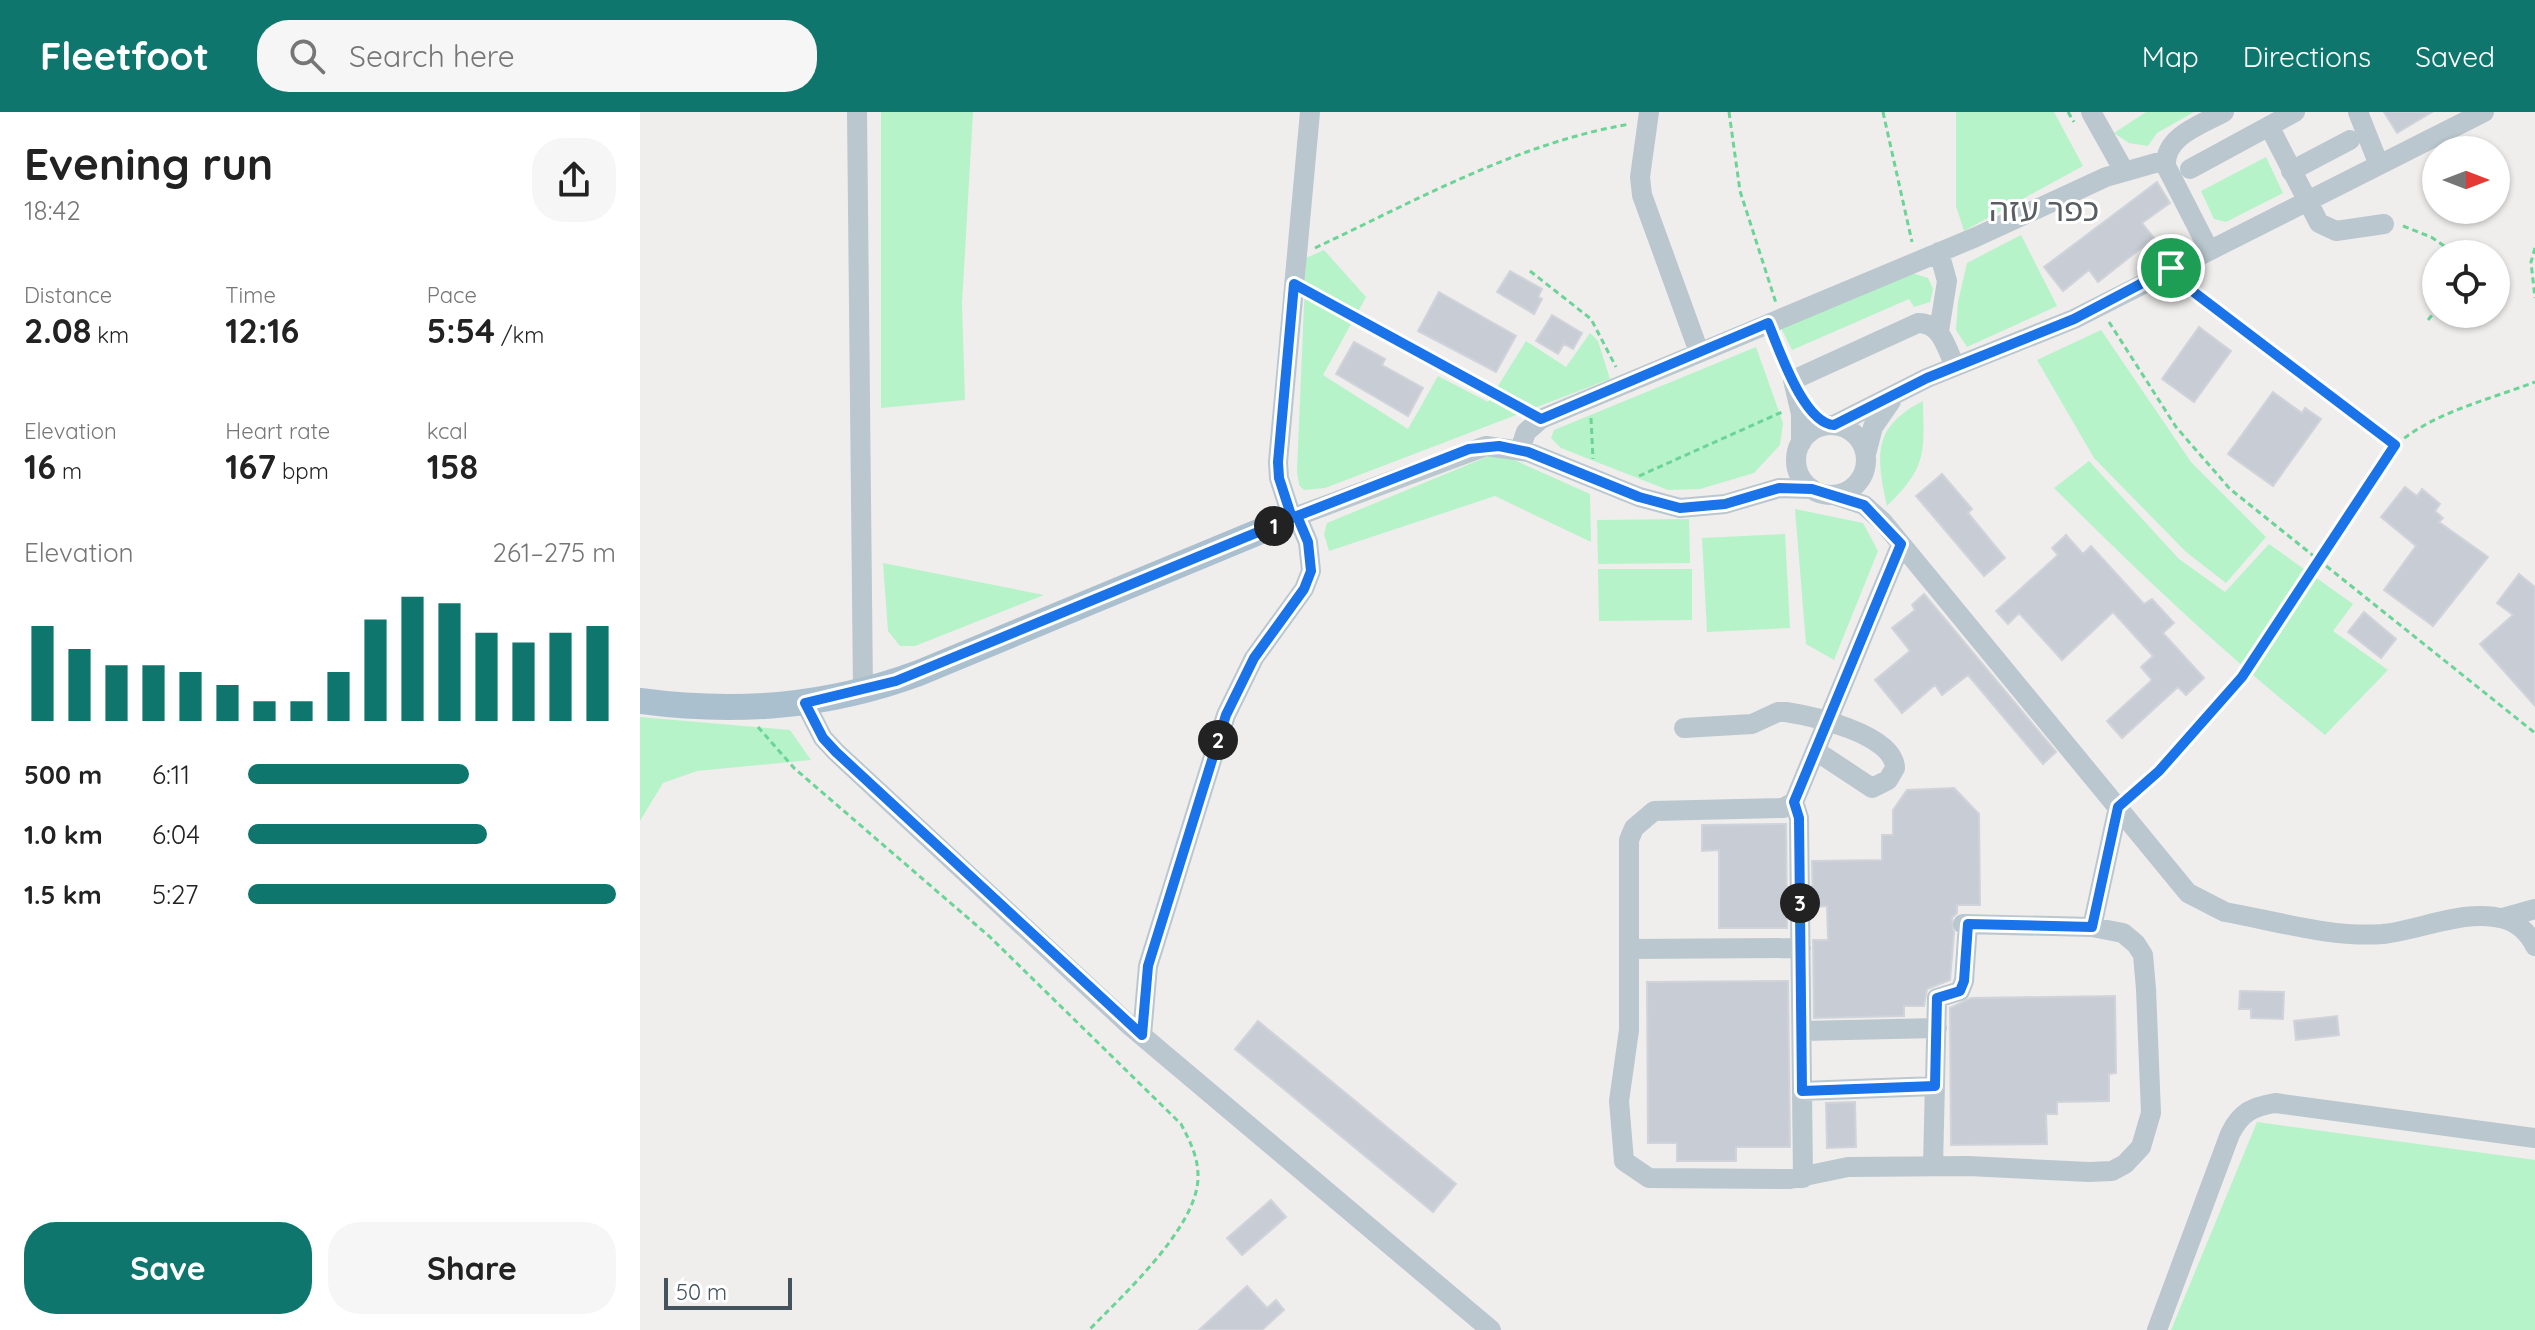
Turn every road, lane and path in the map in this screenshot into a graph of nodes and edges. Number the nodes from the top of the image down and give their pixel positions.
1 (857, 112) edge
2 (1310, 112) edge
3 (1729, 112) edge
4 (1883, 112) edge
5 (2224, 112) edge
6 (2295, 112) edge
7 (2358, 112) edge
8 (2484, 112) edge
9 (2095, 113) edge
10 (1649, 116) edge
11 (2269, 126) junction
12 (2350, 140) dead end
13 (2166, 160) junction
14 (2379, 165) junction
15 (2190, 169) dead end
16 (2124, 171) junction
17 (2291, 171) junction
18 (2305, 201) junction
19 (2384, 224) joint
20 (2432, 240) edge
21 (2208, 248) junction
22 (2535, 248) edge
23 (1939, 252) junction
24 (1297, 257) junction
25 (1917, 261) junction
26 (2171, 268) junction
27 (1530, 271) dead end
28 (1294, 284) junction
29 (2535, 298) edge
30 (2099, 306) junction
31 (1774, 320) junction
32 (1939, 331) junction
33 (1699, 352) junction
34 (1955, 366) junction
35 (2535, 382) edge
36 (1622, 385) junction
37 (1899, 392) junction
38 (1797, 393) junction
39 (1590, 398) junction
40 (1541, 419) junction
41 (1831, 425) junction
42 (2395, 445) junction
43 (1799, 446) junction
44 (1520, 450) junction
45 (1865, 463) junction
46 (1594, 478) junction
47 (1621, 489) junction
48 (1812, 489) junction
49 (1765, 490) junction
50 (1834, 495) junction
51 (1295, 517) junction
52 (1883, 522) junction
53 (1901, 544) junction
54 (2317, 561) junction
55 (863, 691) junction
56 (640, 701) edge
57 (805, 703) junction
58 (742, 709) junction
59 (1828, 720) junction
60 (1684, 728) dead end
61 (2535, 733) edge
62 (1812, 759) junction
63 (1794, 802) junction
64 (2118, 807) junction
65 (2535, 909) edge
66 (2503, 918) junction
67 (2092, 927) junction
68 (2535, 946) edge
69 (1801, 948) junction
70 (1629, 949) junction
71 (1937, 1028) junction
72 (1802, 1031) junction
73 (1142, 1035) junction
74 (1935, 1086) junction
75 (1802, 1091) junction
76 (2535, 1138) edge
77 (1933, 1166) junction
78 (1803, 1178) junction
79 (1089, 1330) edge
80 (1491, 1330) edge
81 (2157, 1330) edge

1 - 55 street
2 - 24 street
3 - 31 path
4 - 25 path
5 - 13 street
6 - 11 street
7 - 14 street
8 - 14 street
9 - 16 street
10 - 24 path
10 - 33 street
11 - 15 street
11 - 17 street
12 - 17 street
13 - 16 street
13 - 21 street
14 - 18 street
16 - 23 street
17 - 18 street
18 - 19 street
18 - 21 street
19 - 20 path
21 - 26 street
22 - 29 path
23 - 25 street
23 - 32 street
24 - 28 street
25 - 31 street
26 - 30 street
26 - 42 path
27 - 36 path
28 - 40 path
28 - 51 street
30 - 34 street
30 - 54 path
31 - 33 street
31 - 38 path
32 - 34 street
32 - 38 street
33 - 36 street
34 - 37 street
35 - 42 path
36 - 39 street
37 - 41 street
37 - 45 street
38 - 41 street
38 - 43 street
38 - 47 path
39 - 40 street
39 - 46 path
40 - 44 street
41 - 43 street
41 - 45 street
42 - 54 path
43 - 48 street
43 - 49 street
44 - 46 street
44 - 51 street
45 - 50 street
45 - 52 street
46 - 47 street
47 - 49 street
48 - 49 street
48 - 50 street
50 - 52 street
51 - 55 main road
51 - 73 street
52 - 53 street
53 - 59 street
53 - 64 street
54 - 61 path
54 - 64 path
55 - 57 main road
56 - 58 main road
57 - 58 main road
57 - 73 street
58 - 79 path
59 - 60 street
59 - 62 street
59 - 62 street
62 - 63 street
63 - 69 street
63 - 70 street
64 - 66 street
64 - 67 street
65 - 66 street
66 - 68 street
67 - 71 street
67 - 77 street
69 - 70 street
69 - 72 street
70 - 78 street
71 - 72 street
71 - 74 street
72 - 75 street
73 - 80 street
74 - 75 street
74 - 77 street
75 - 78 street
76 - 81 street
77 - 78 street

